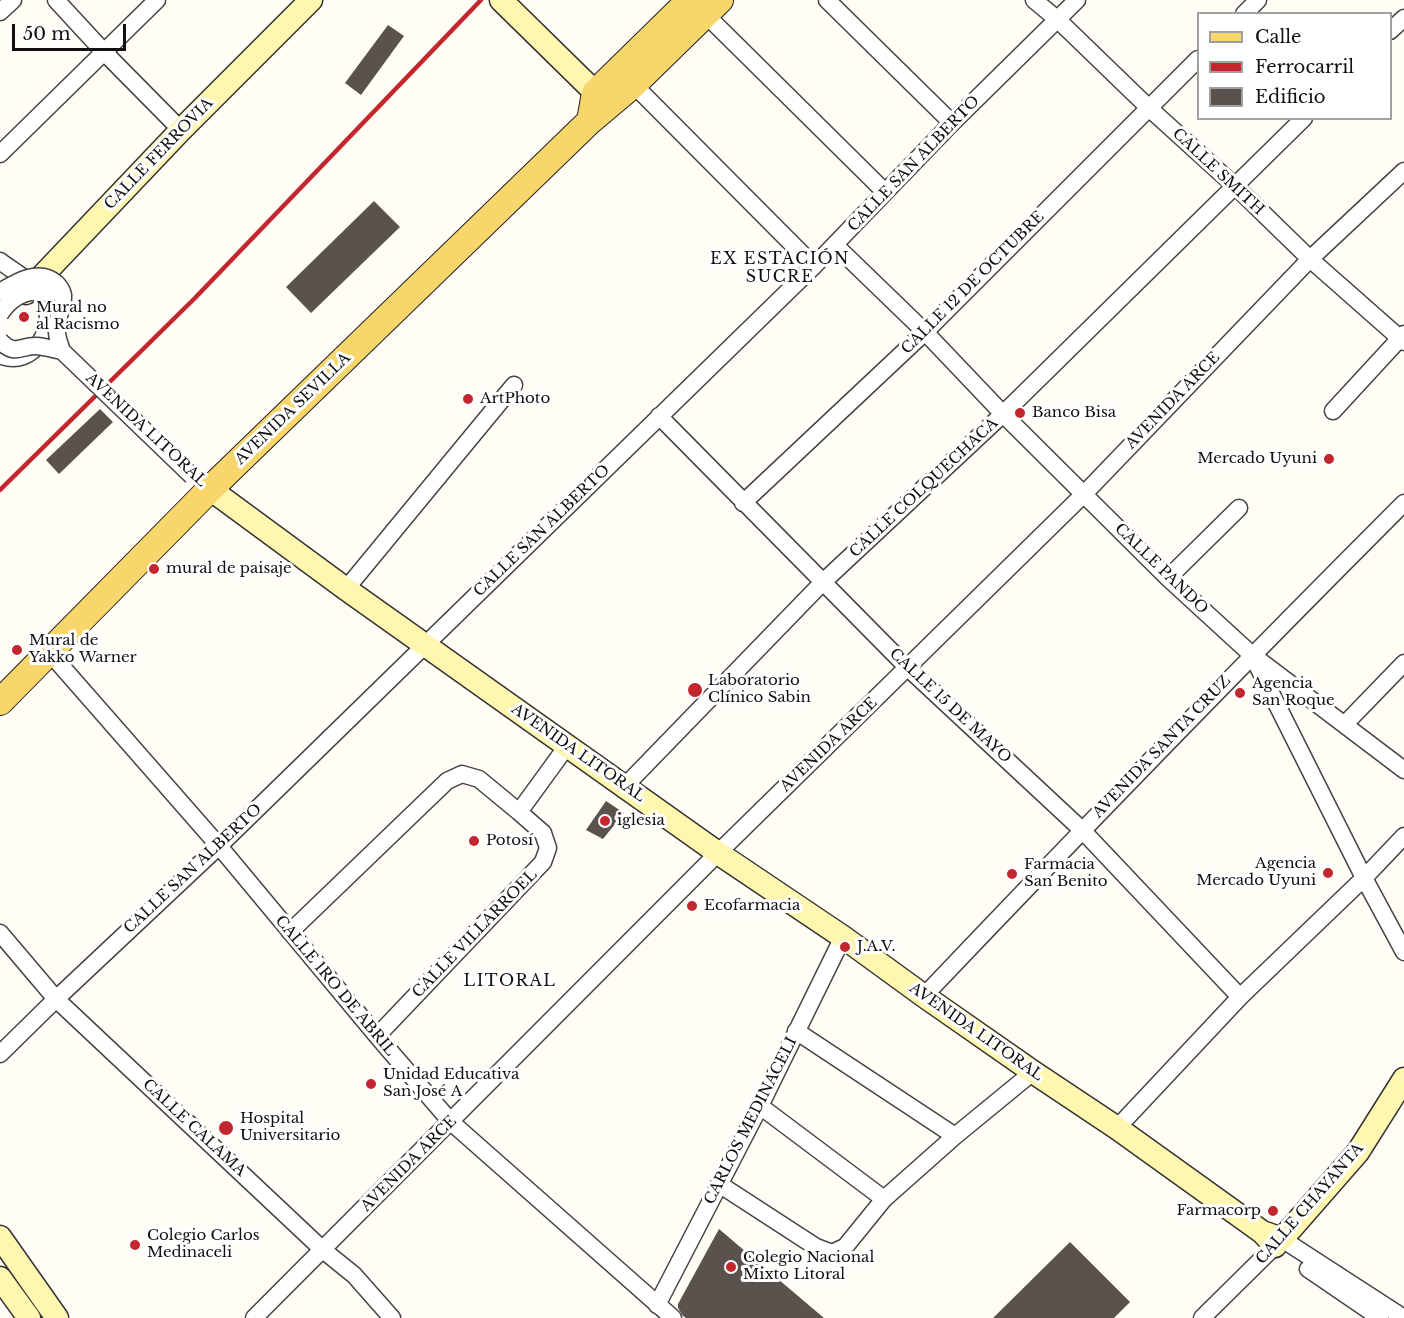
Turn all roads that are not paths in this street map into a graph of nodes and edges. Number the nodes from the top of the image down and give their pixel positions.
1 (13, 0) edge
2 (56, 0) edge
3 (157, 0) edge
4 (311, 0) edge
5 (827, 0) edge
6 (1034, 0) edge
7 (1077, 0) edge
8 (1258, 0) edge
9 (503, 1) edge
10 (701, 4) edge
11 (0, 12) edge
12 (1246, 12) edge
13 (1404, 18) edge
14 (1058, 20) junction
15 (1392, 29) edge
16 (104, 52) junction
17 (1197, 60) edge
18 (626, 77) junction
19 (598, 106) junction
20 (1149, 108) junction
21 (1302, 120) edge
22 (952, 123) junction
23 (181, 130) junction
24 (0, 154) edge
25 (1404, 171) edge
26 (1236, 187) junction
27 (885, 192) junction
28 (835, 245) junction
29 (1310, 259) junction
30 (0, 261) edge
31 (814, 266) junction
32 (37, 281) junction
33 (0, 294) edge
34 (0, 314) edge
35 (0, 320) edge
36 (925, 332) junction
37 (1403, 338) edge
38 (0, 341) edge
39 (62, 351) junction
40 (5, 359) edge
41 (514, 385) dead end
42 (1333, 411) dead end
43 (1003, 414) junction
44 (659, 416) junction
45 (201, 483) junction
46 (1084, 494) junction
47 (1404, 502) edge
48 (743, 503) junction
49 (1239, 508) dead end
50 (1168, 578) junction
51 (823, 582) junction
52 (346, 589) junction
53 (425, 646) junction
54 (49, 652) junction
55 (1252, 655) junction
56 (1404, 663) edge
57 (908, 668) junction
58 (0, 702) edge
59 (1345, 724) junction
60 (567, 746) junction
61 (1404, 770) edge
62 (625, 786) junction
63 (519, 812) junction
64 (1082, 830) junction
65 (1404, 836) edge
66 (219, 846) junction
67 (718, 853) junction
68 (1364, 878) junction
69 (290, 932) junction
70 (0, 933) edge
71 (843, 937) junction
72 (1404, 952) edge
73 (924, 996) junction
74 (1240, 997) junction
75 (56, 999) junction
76 (796, 1031) junction
77 (377, 1036) junction
78 (0, 1054) edge
79 (1033, 1072) junction
80 (1404, 1079) edge
81 (760, 1106) junction
82 (451, 1122) junction
83 (1117, 1128) junction
84 (956, 1136) junction
85 (719, 1184) junction
86 (884, 1199) junction
87 (0, 1237) edge
88 (1273, 1239) junction
89 (323, 1250) junction
90 (0, 1278) edge
91 (657, 1305) junction
92 (28, 1318) edge
93 (57, 1318) edge
94 (254, 1318) edge
95 (392, 1318) edge
96 (673, 1318) edge
97 (1202, 1318) edge
98 (1380, 1318) edge
99 (1404, 1318) edge

1 - 11 street
2 - 16 street
3 - 16 street
4 - 23 main road, CALLE FERROVIA
5 - 22 street
6 - 14 street, CALLE SMITH
7 - 14 street, CALLE SAN ALBERTO
8 - 12 street
9 - 19 main road
10 - 18 main road, AVENIDA SEVILLA
10 - 27 street
13 - 15 street
14 - 20 street, CALLE SMITH
14 - 22 street, CALLE SAN ALBERTO
16 - 23 street
16 - 24 street
17 - 20 street, CALLE 12 DE OCTUBRE
18 - 19 main road, AVENIDA SEVILLA
18 - 31 street
19 - 45 main road, AVENIDA SEVILLA
20 - 26 street, CALLE SMITH
20 - 36 street, CALLE 12 DE OCTUBRE
21 - 26 street, CALLE COLQUECHACA
22 - 27 street, CALLE SAN ALBERTO
23 - 32 main road, CALLE FERROVIA
25 - 29 street, AVENIDA ARCE
26 - 29 street, CALLE SMITH
26 - 43 street, CALLE COLQUECHACA
27 - 28 street, CALLE SAN ALBERTO
28 - 31 street, CALLE SAN ALBERTO
28 - 36 street, CALLE PANDO
29 - 37 street, CALLE SMITH
29 - 46 street, AVENIDA ARCE
30 - 32 street
31 - 44 street, CALLE SAN ALBERTO
32 - 33 street, CALLE FERROVIA
32 - 34 street, bridge
32 - 35 main road
32 - 40 street
33 - 39 street, bridge
36 - 43 street, CALLE PANDO
36 - 48 street, CALLE 12 DE OCTUBRE
37 - 42 street
38 - 39 street, bridge
39 - 45 street, AVENIDA LITORAL, bridge
41 - 52 street
43 - 46 street, CALLE PANDO
43 - 51 street, CALLE COLQUECHACA
44 - 48 street, CALLE 15 DE MAYO
44 - 53 street, CALLE SAN ALBERTO
45 - 52 main road, AVENIDA LITORAL
45 - 54 main road, AVENIDA SEVILLA
46 - 50 street, CALLE PANDO
46 - 57 street, AVENIDA ARCE
47 - 55 street, AVENIDA SANTA CRUZ
48 - 51 street, CALLE 15 DE MAYO
49 - 50 street
50 - 55 street, CALLE PANDO
51 - 57 street, CALLE 15 DE MAYO
51 - 62 street, CALLE COLQUECHACA
52 - 53 main road, AVENIDA LITORAL
53 - 60 main road, AVENIDA LITORAL
53 - 66 street, CALLE SAN ALBERTO
54 - 58 main road, AVENIDA SEVILLA
54 - 66 street, CALLE 1RO DE ABRIL
55 - 59 street
55 - 64 street, AVENIDA SANTA CRUZ
55 - 68 street, CALLE PANDO
56 - 59 street
57 - 64 street, CALLE 15 DE MAYO
57 - 67 street, AVENIDA ARCE
59 - 61 street
60 - 62 main road, AVENIDA LITORAL
60 - 63 street
62 - 67 main road, AVENIDA LITORAL
63 - 69 street, CALLE VILLARROEL
63 - 77 street, CALLE VILLARROEL
64 - 73 street, AVENIDA SANTA CRUZ
64 - 74 street, CALLE 15 DE MAYO
65 - 68 street
66 - 69 street, CALLE 1RO DE ABRIL
66 - 75 street, CALLE SAN ALBERTO
67 - 71 main road, AVENIDA LITORAL
67 - 82 street, AVENIDA ARCE
68 - 72 street, CALLE PANDO
68 - 74 street
69 - 77 street, CALLE 1RO DE ABRIL
70 - 75 street, CALLE CALAMA
71 - 73 main road, AVENIDA LITORAL
71 - 76 street, CARLOS MEDINACELI
73 - 79 main road, AVENIDA LITORAL
74 - 83 street
75 - 78 street, CALLE SAN ALBERTO
75 - 89 street, CALLE CALAMA
76 - 81 street, CARLOS MEDINACELI
76 - 84 street
77 - 82 street, CALLE 1RO DE ABRIL
79 - 83 main road, AVENIDA LITORAL
79 - 84 street
80 - 88 main road, CALLE CHAYANTA
81 - 85 street, CARLOS MEDINACELI
81 - 86 street
82 - 89 street, AVENIDA ARCE
82 - 91 street, CALLE 1RO DE ABRIL
83 - 88 main road, AVENIDA LITORAL
84 - 86 street
85 - 86 street
85 - 91 street, CARLOS MEDINACELI
87 - 93 main road
88 - 97 street, CALLE CHAYANTA
88 - 98 street, AVENIDA LITORAL
88 - 99 street, AVENIDA LITORAL
89 - 94 street, AVENIDA ARCE
89 - 95 street, CALLE CALAMA
90 - 92 main road
91 - 96 street, CALLE 1RO DE ABRIL

